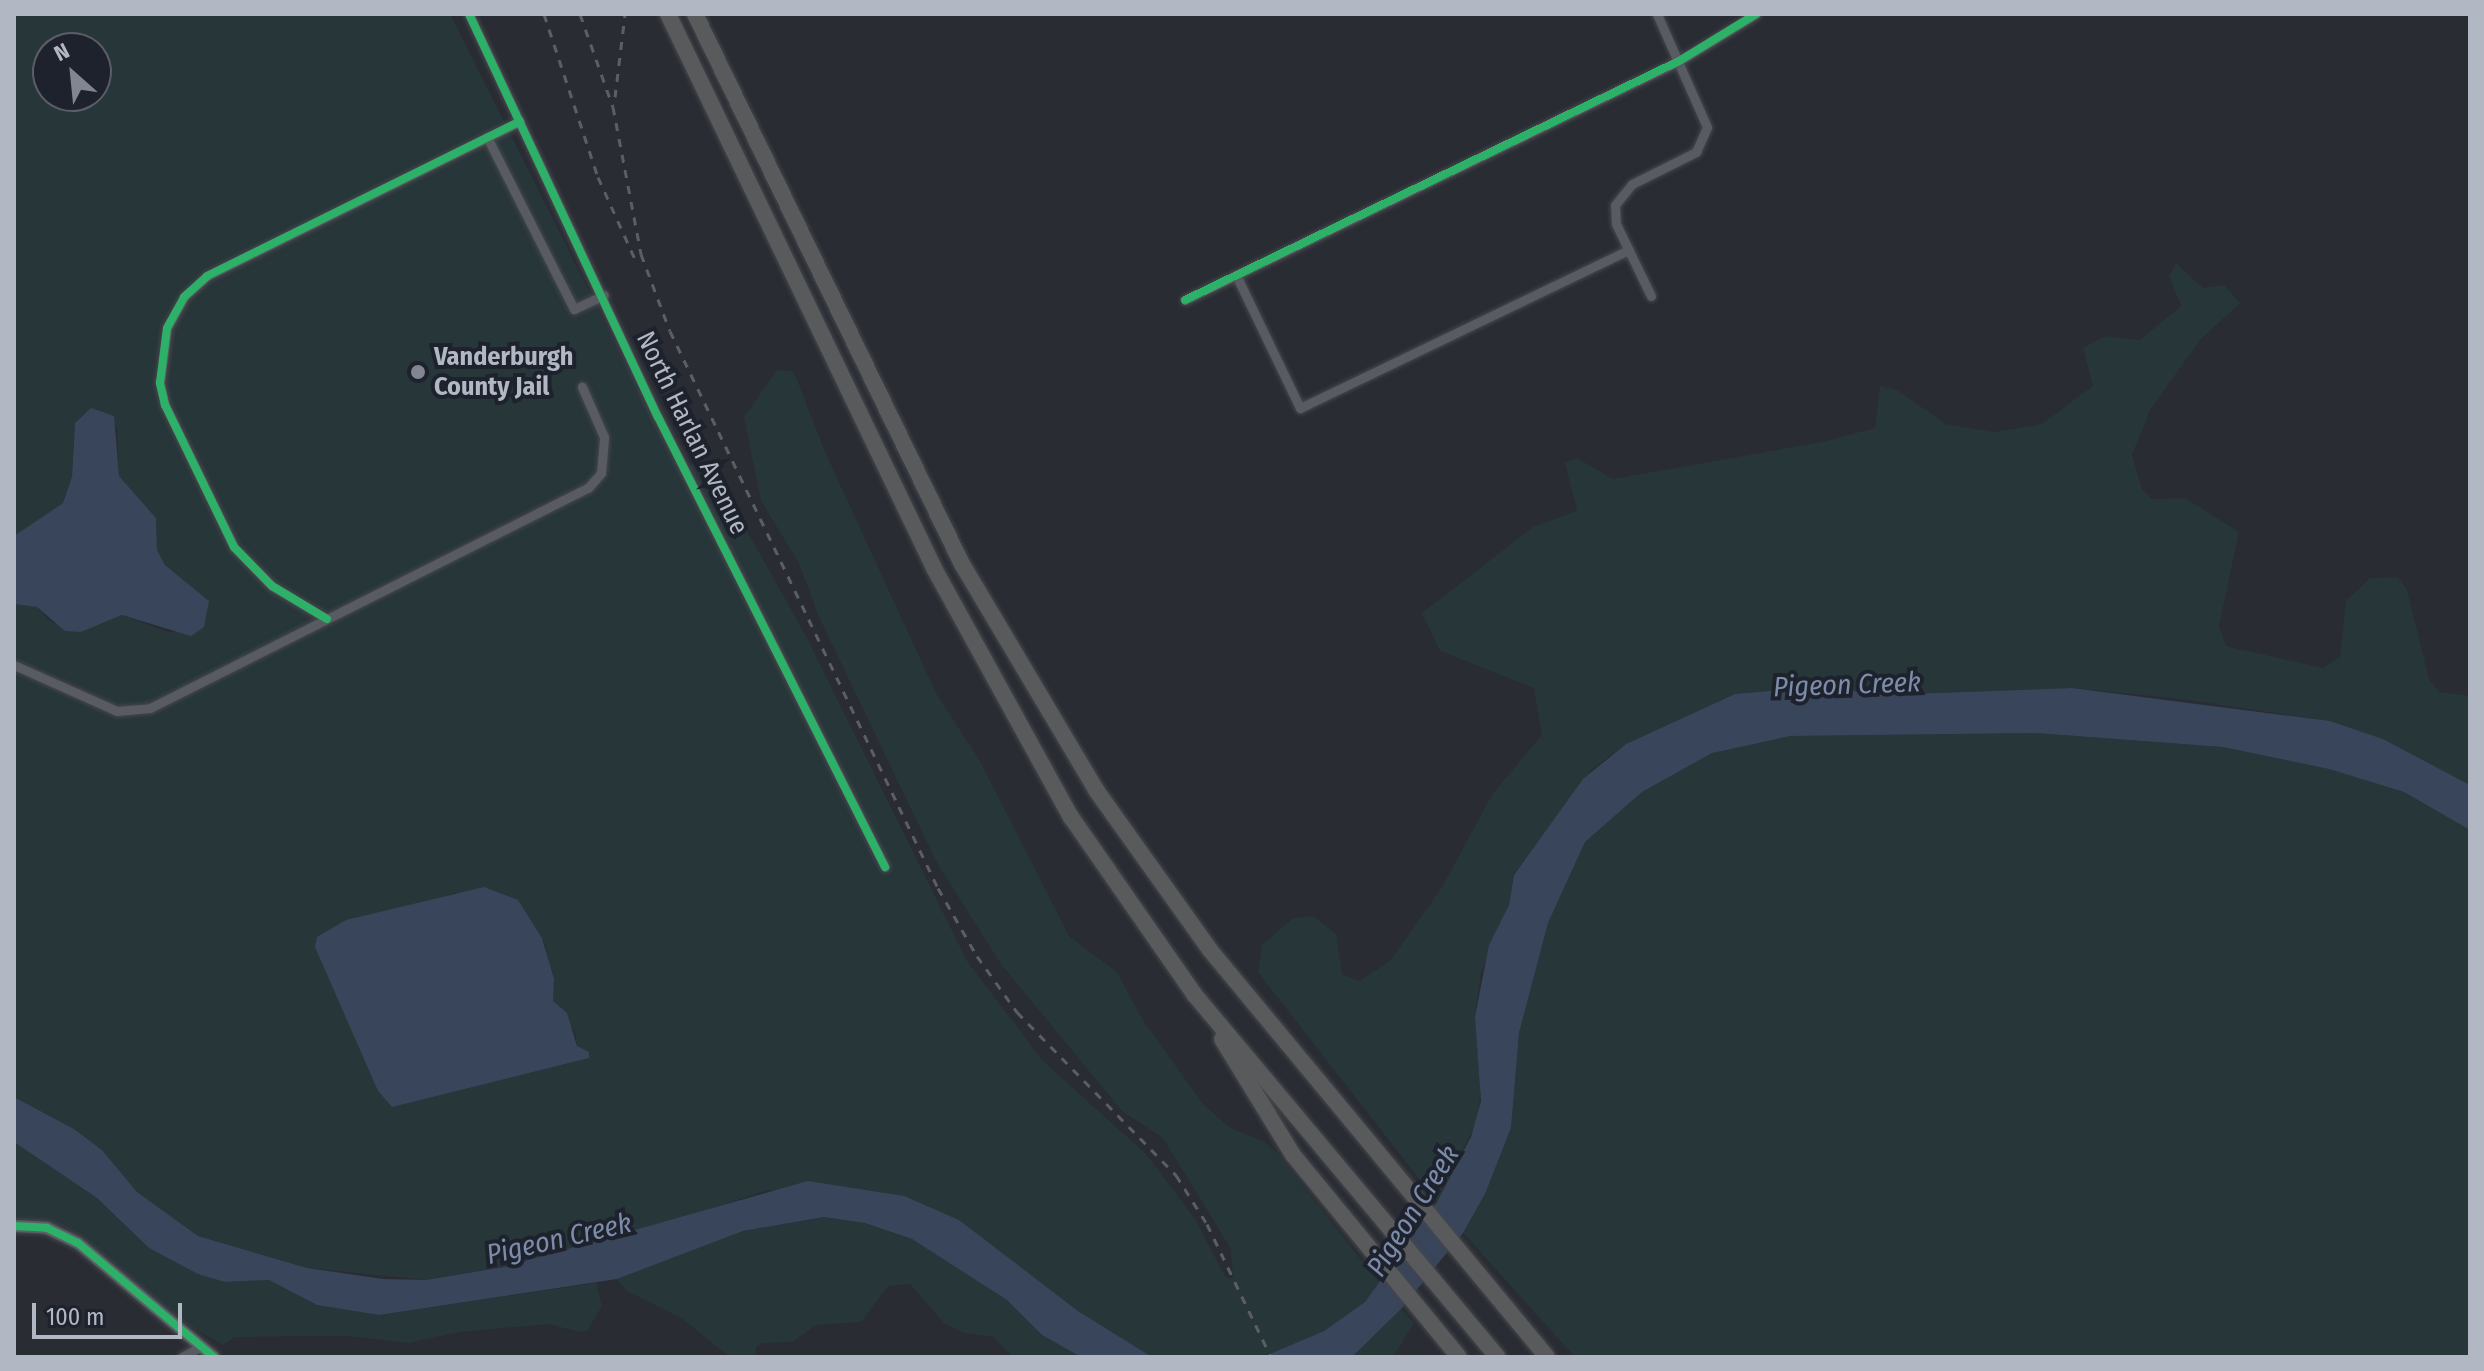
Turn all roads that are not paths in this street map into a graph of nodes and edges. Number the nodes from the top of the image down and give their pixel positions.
1 (469, 14) edge
2 (668, 14) edge
3 (695, 14) edge
4 (1657, 14) edge
5 (1756, 14) edge
6 (1679, 61) junction
7 (520, 121) junction
8 (487, 137) junction
9 (1629, 250) junction
10 (1236, 275) junction
11 (604, 295) junction
12 (1651, 296) dead end
13 (1185, 300) dead end
14 (582, 387) dead end
15 (327, 619) junction
16 (14, 665) edge
17 (885, 867) dead end
18 (1194, 994) junction
19 (14, 1226) edge
20 (202, 1346) junction
21 (182, 1357) edge
22 (214, 1357) edge
23 (1459, 1357) edge
24 (1498, 1357) edge
25 (1547, 1357) edge

1 - 7 street, North Harlan Avenue
2 - 18 highway
3 - 25 highway
4 - 6 street
5 - 6 street
6 - 9 street
6 - 10 street
7 - 8 street
7 - 11 street, North Harlan Avenue
8 - 11 street
8 - 15 street
9 - 10 street
9 - 12 street
10 - 13 street
11 - 17 street, North Harlan Avenue
14 - 15 street
15 - 16 street
18 - 23 highway
18 - 24 highway
19 - 20 street
20 - 21 street
20 - 22 street

